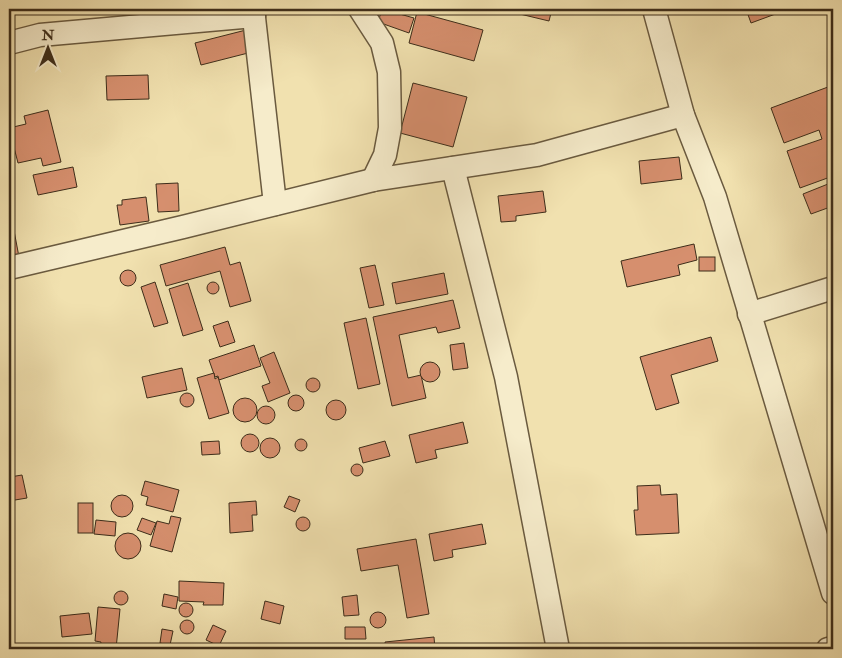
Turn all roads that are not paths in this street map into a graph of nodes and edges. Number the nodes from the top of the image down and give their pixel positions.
1 (360, 9) edge
2 (654, 9) edge
3 (253, 13) edge
4 (9, 43) edge
5 (682, 115) junction
6 (453, 168) junction
7 (373, 180) junction
8 (275, 204) junction
9 (9, 268) edge
10 (833, 288) edge
11 (749, 314) junction
12 (833, 593) edge
13 (833, 648) edge
14 (558, 649) edge
15 (828, 649) edge

1 - 7 street
2 - 5 street
3 - 4 street
3 - 8 street
5 - 6 street
5 - 11 street
6 - 7 street
6 - 14 street
7 - 8 street
8 - 9 street
10 - 11 street
11 - 12 street
13 - 15 street

